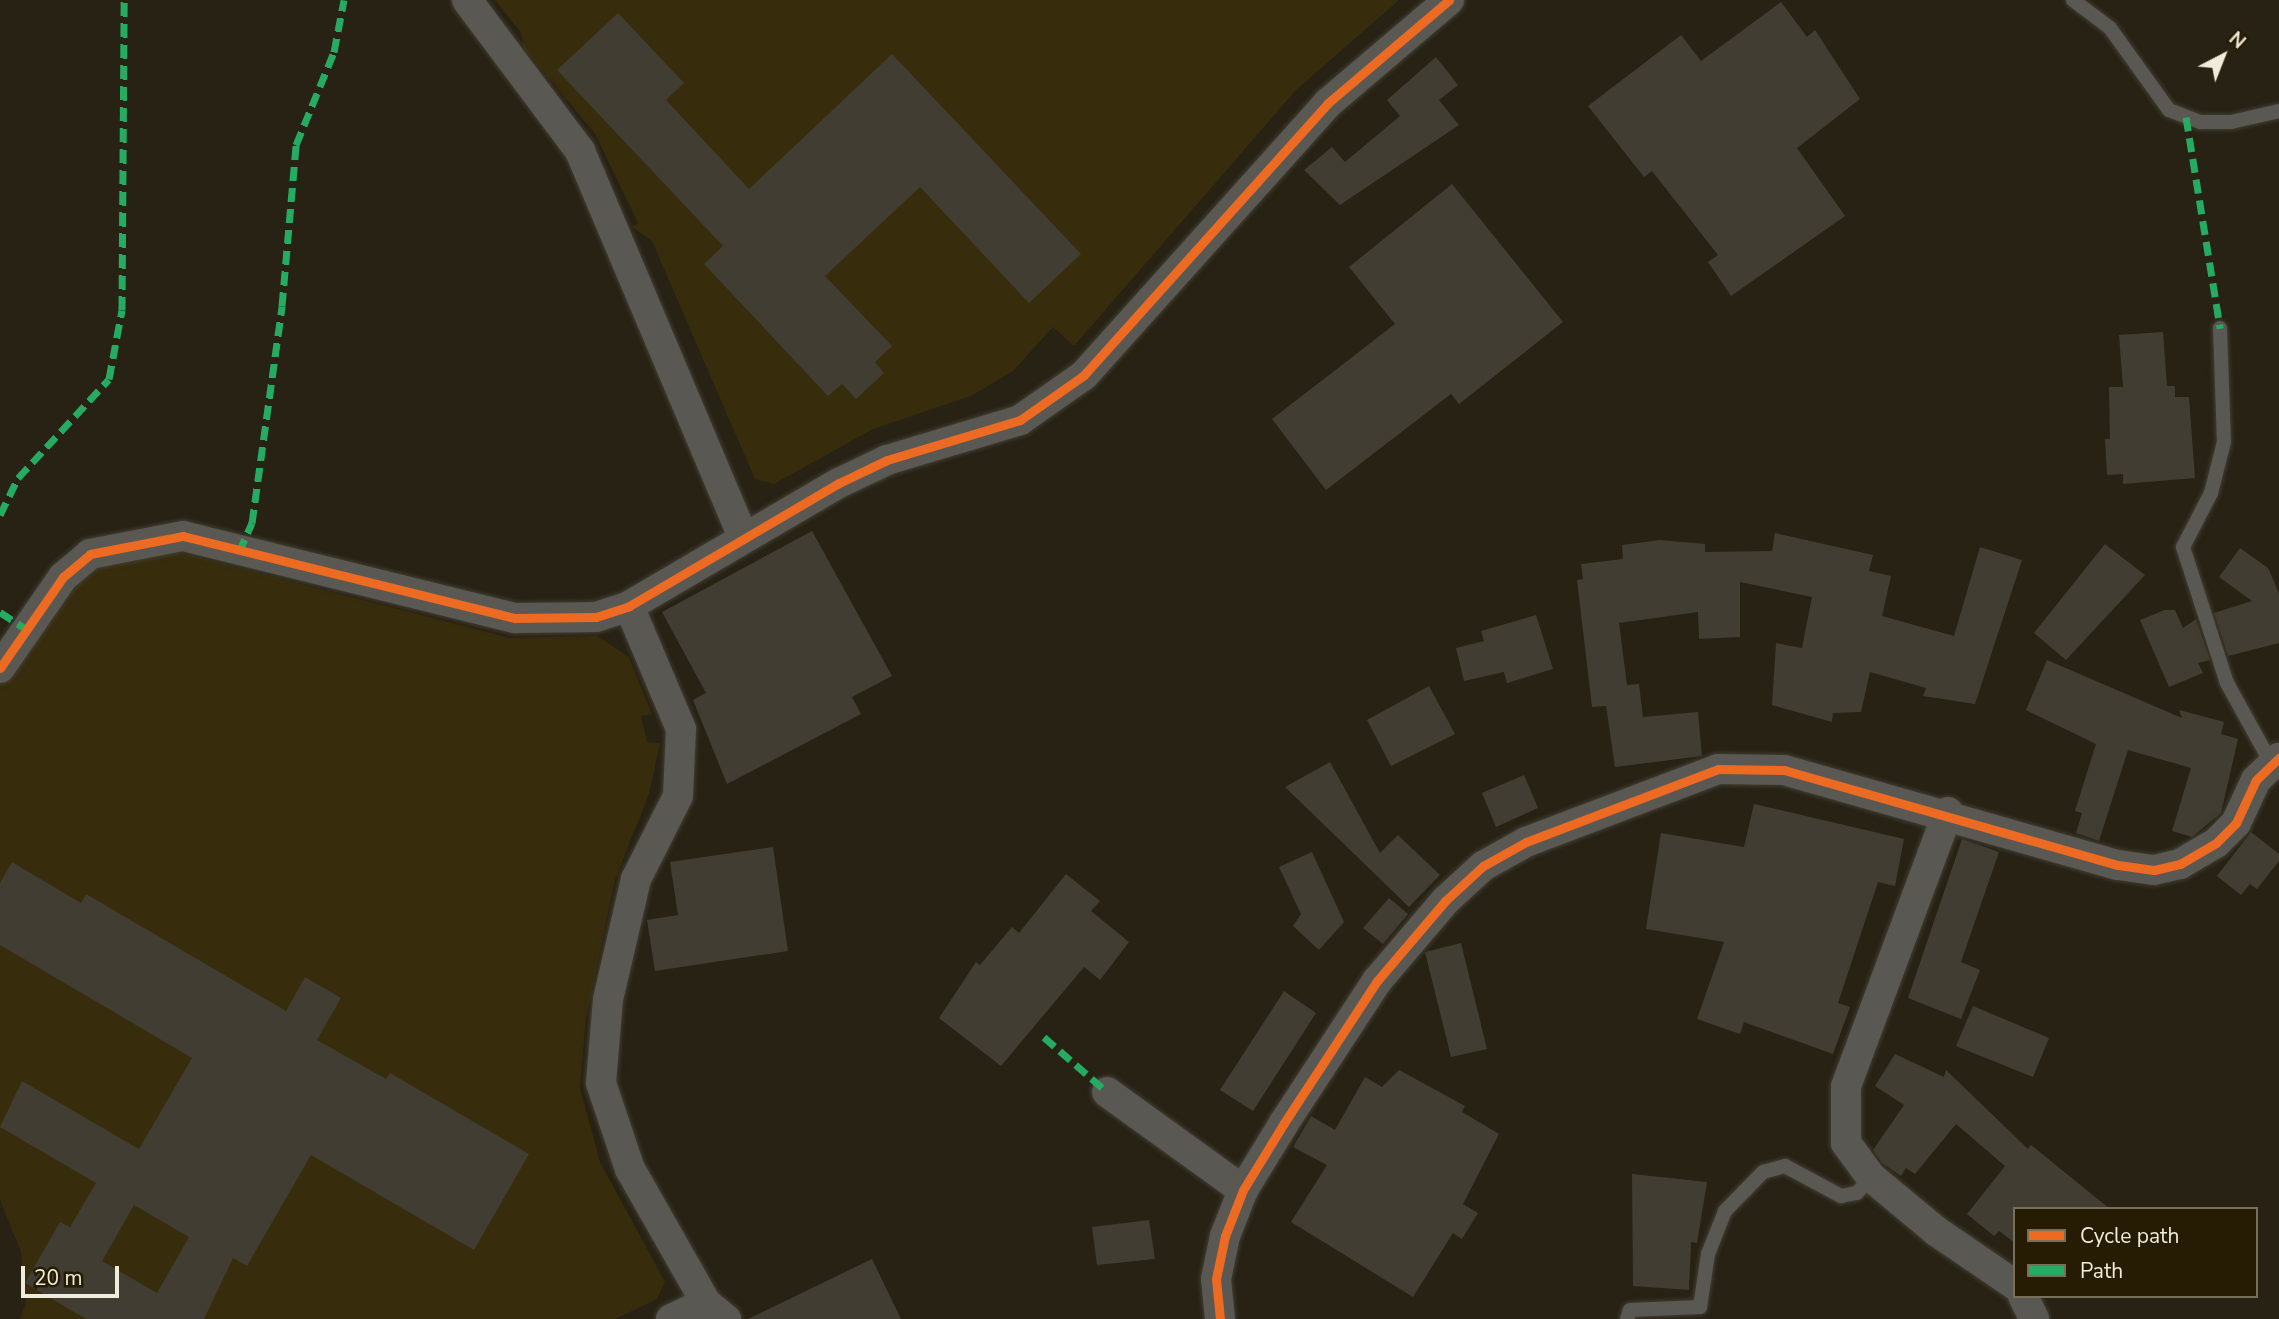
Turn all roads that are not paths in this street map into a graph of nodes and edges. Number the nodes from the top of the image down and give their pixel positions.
1 (467, 0) edge
2 (1449, 0) edge
3 (2073, 0) edge
4 (2279, 111) edge
5 (2220, 328) dead end
6 (743, 536) junction
7 (629, 606) junction
8 (0, 668) edge
9 (2275, 760) edge
10 (1948, 812) junction
11 (1107, 1092) dead end
12 (1871, 1177) junction
13 (1243, 1190) junction
14 (2013, 1284) edge
15 (2024, 1298) edge
16 (716, 1311) edge
17 (671, 1319) edge
18 (1220, 1319) edge
19 (1627, 1319) edge
20 (2034, 1319) edge

1 - 6 street
2 - 6 street
3 - 4 lane
5 - 9 lane
6 - 7 street
7 - 8 street
7 - 16 street
9 - 10 street
10 - 12 street
10 - 13 street
11 - 13 street
12 - 14 street
12 - 19 lane
13 - 18 street
15 - 20 street
16 - 17 street

